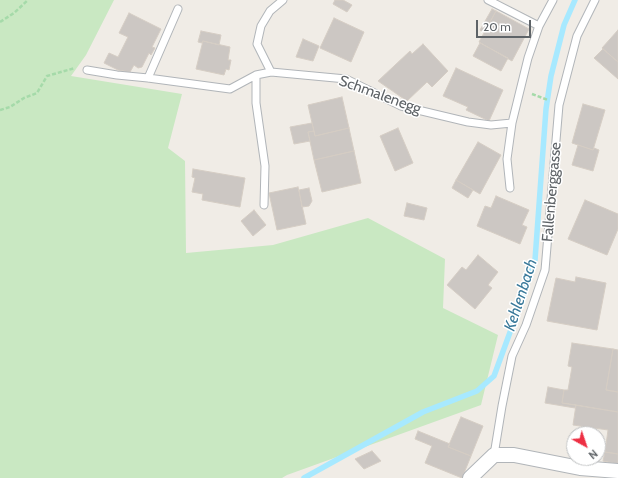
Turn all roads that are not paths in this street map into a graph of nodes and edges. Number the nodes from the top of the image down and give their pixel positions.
1 (283, 0) edge
2 (488, 0) edge
3 (553, 0) edge
4 (595, 0) edge
5 (178, 9) dead end
6 (540, 26) junction
7 (87, 70) road end
8 (271, 72) junction
9 (256, 76) junction
10 (148, 78) junction
11 (512, 123) junction
12 (510, 188) dead end
13 (264, 205) dead end
14 (494, 455) junction
15 (618, 471) edge
16 (470, 478) edge

1 - 8 lane
2 - 6 lane
3 - 6 lane
4 - 14 lane, Fallenberggasse
5 - 10 lane
6 - 11 lane
7 - 10 lane, Schmalenegg
8 - 9 lane, Schmalenegg
8 - 11 lane, Schmalenegg
9 - 10 lane, Schmalenegg
9 - 13 lane
11 - 12 lane
14 - 15 street
14 - 16 street

